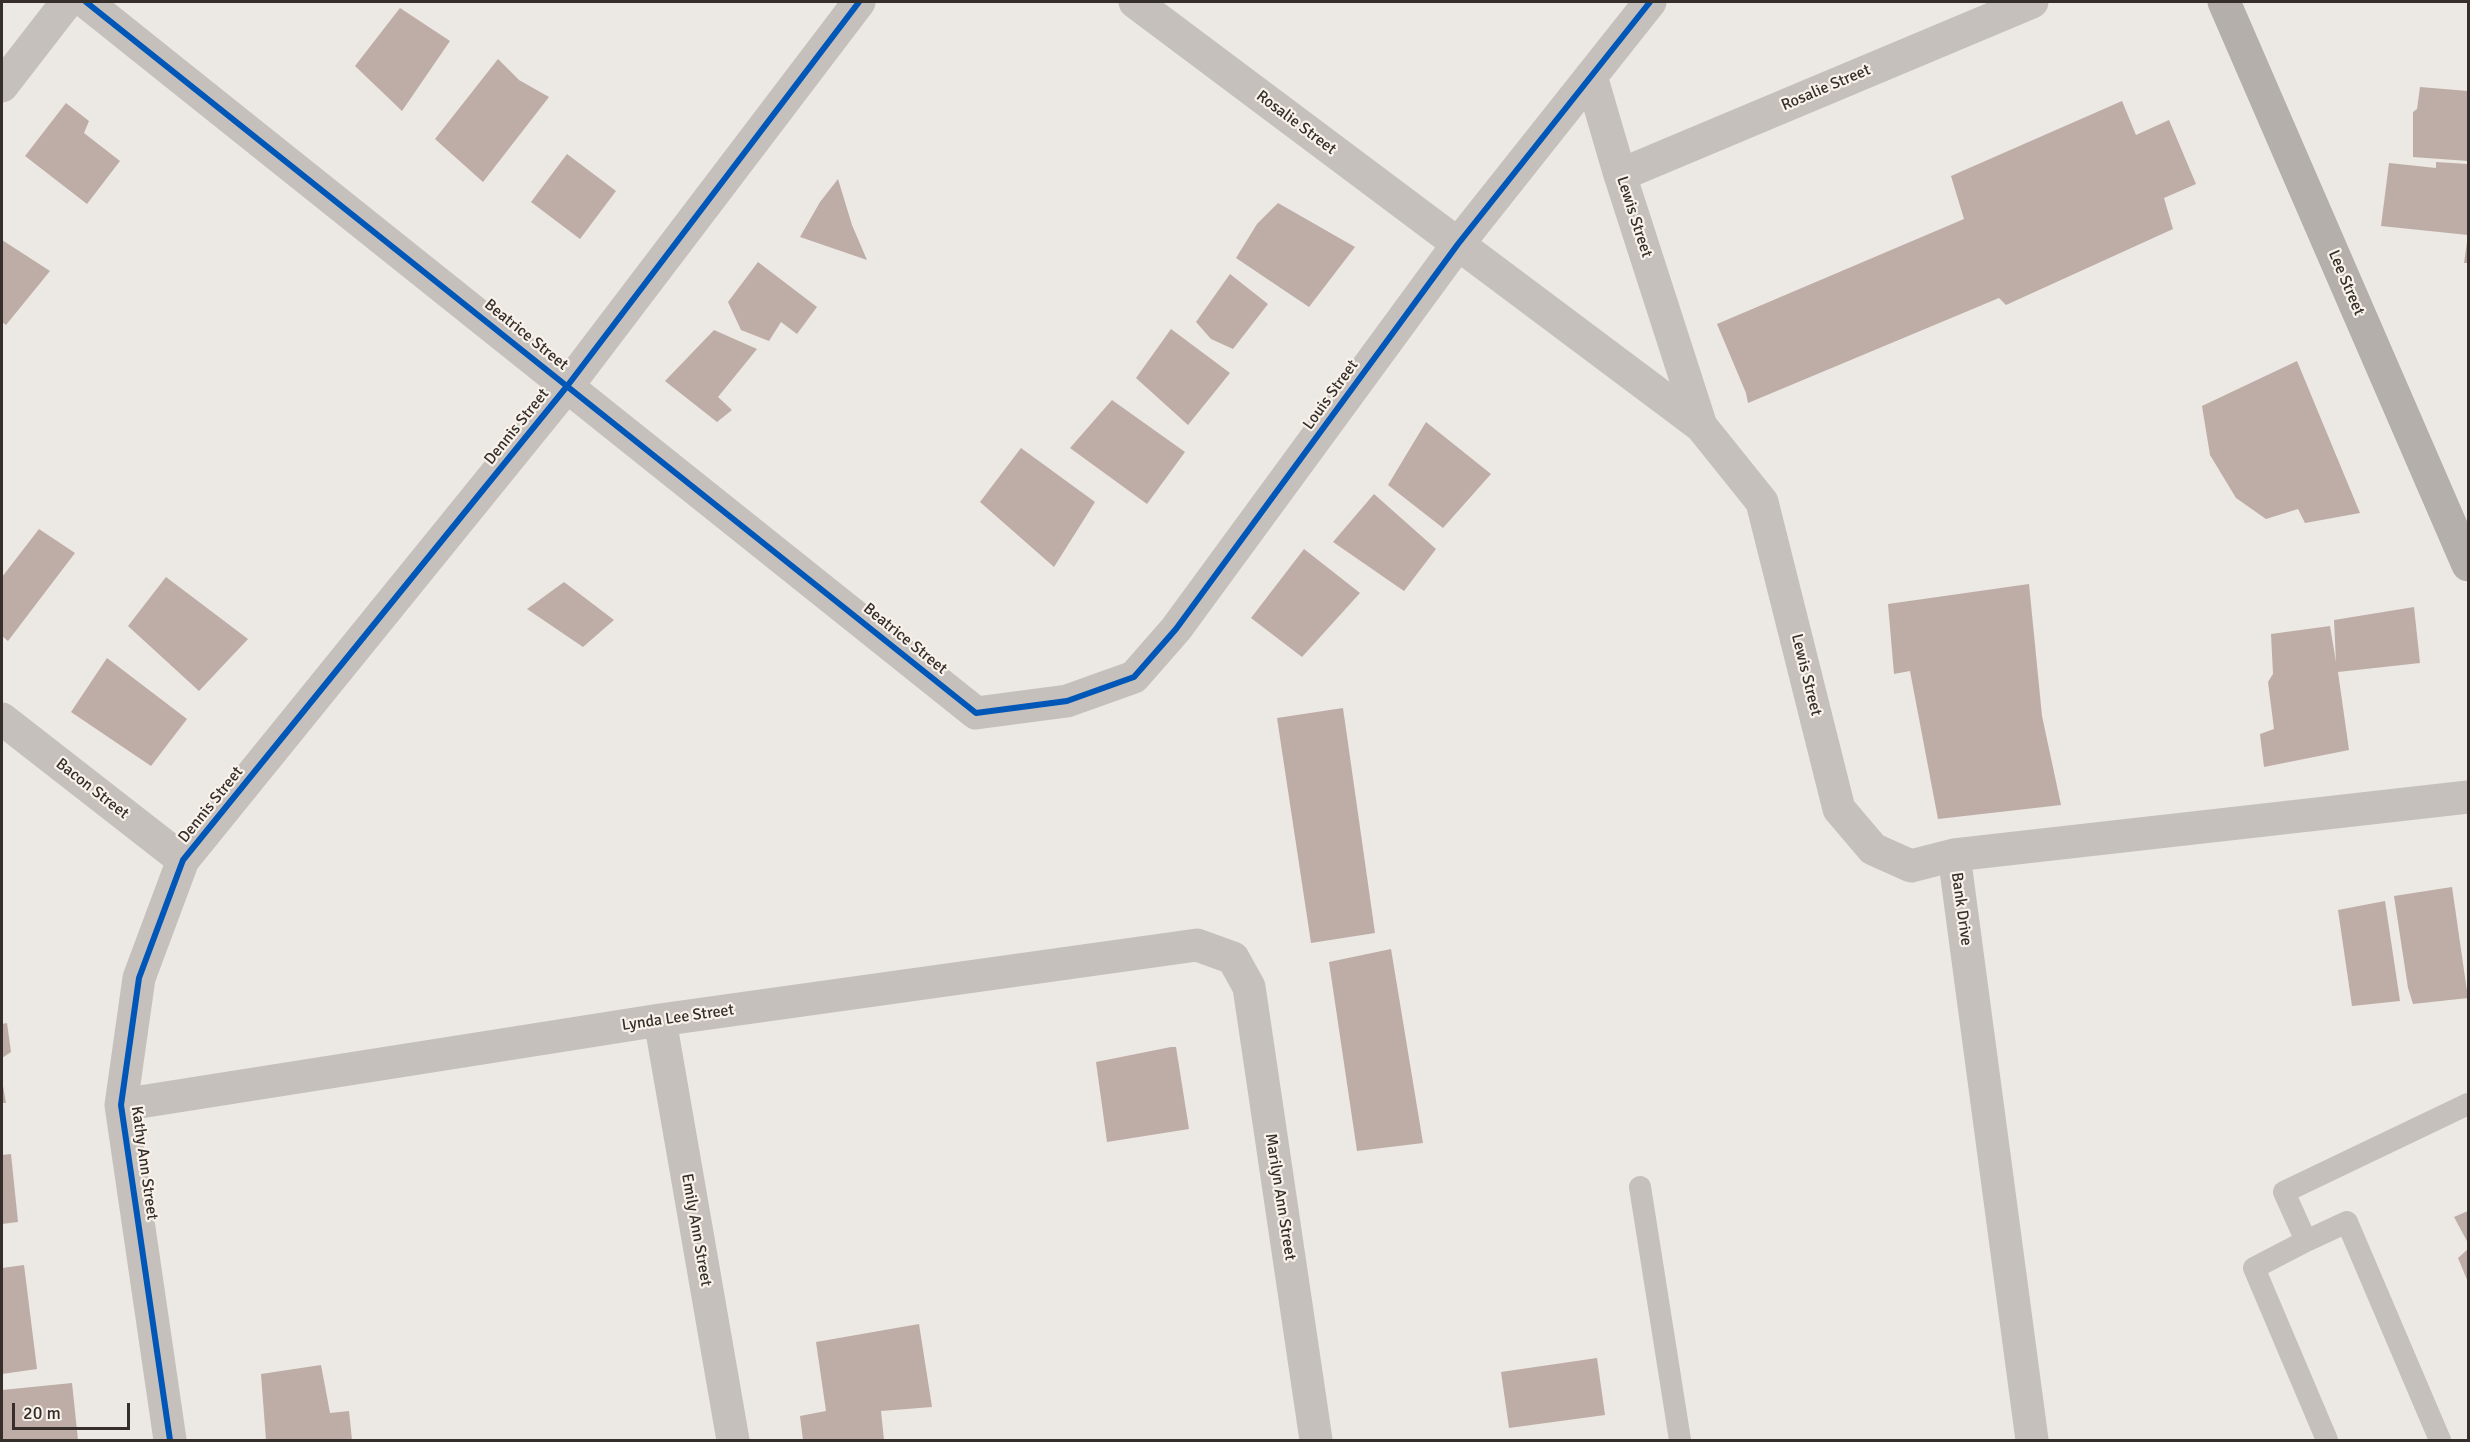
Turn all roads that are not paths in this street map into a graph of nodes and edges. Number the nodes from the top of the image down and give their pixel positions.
1 (67, 2) edge
2 (86, 2) edge
3 (859, 2) edge
4 (1135, 2) edge
5 (1650, 2) edge
6 (2032, 2) edge
7 (2224, 2) edge
8 (1591, 76) junction
9 (2, 86) edge
10 (1620, 175) junction
11 (1458, 244) junction
12 (568, 385) junction
13 (1701, 426) junction
14 (2469, 565) edge
15 (976, 713) joint
16 (2, 719) edge
17 (2469, 796) edge
18 (1954, 855) junction
19 (183, 860) junction
20 (1233, 958) joint
21 (660, 1020) junction
22 (2469, 1104) edge
23 (121, 1105) junction
24 (1640, 1187) dead end
25 (2306, 1241) junction
26 (170, 1440) edge
27 (733, 1440) edge
28 (1316, 1440) edge
29 (1680, 1440) edge
30 (2032, 1440) edge
31 (2327, 1440) edge
32 (2440, 1440) edge

1 - 9 street
2 - 12 street, Beatrice Street
3 - 12 street, Dennis Street
4 - 11 street, Rosalie Street
5 - 8 street, Louis Street
6 - 10 street, Rosalie Street
7 - 14 main road, Lee Street
8 - 10 street, Lewis Street
8 - 11 street, Louis Street
10 - 13 street, Lewis Street
11 - 13 street, Lewis Street
11 - 15 street, Louis Street
12 - 15 street, Beatrice Street
12 - 19 street, Dennis Street
13 - 18 street, Lewis Street
16 - 19 street, Bacon Street
17 - 18 street, Bank Drive
18 - 30 street, Bank Drive
19 - 23 street, Kathy Ann Street
20 - 21 street, Lynda Lee Street
20 - 28 street, Marilyn Ann Street
21 - 23 street, Lynda Lee Street
21 - 27 street, Emily Ann Street
22 - 25 lane
23 - 26 street, Kathy Ann Street
24 - 29 lane
25 - 31 lane
25 - 32 lane

